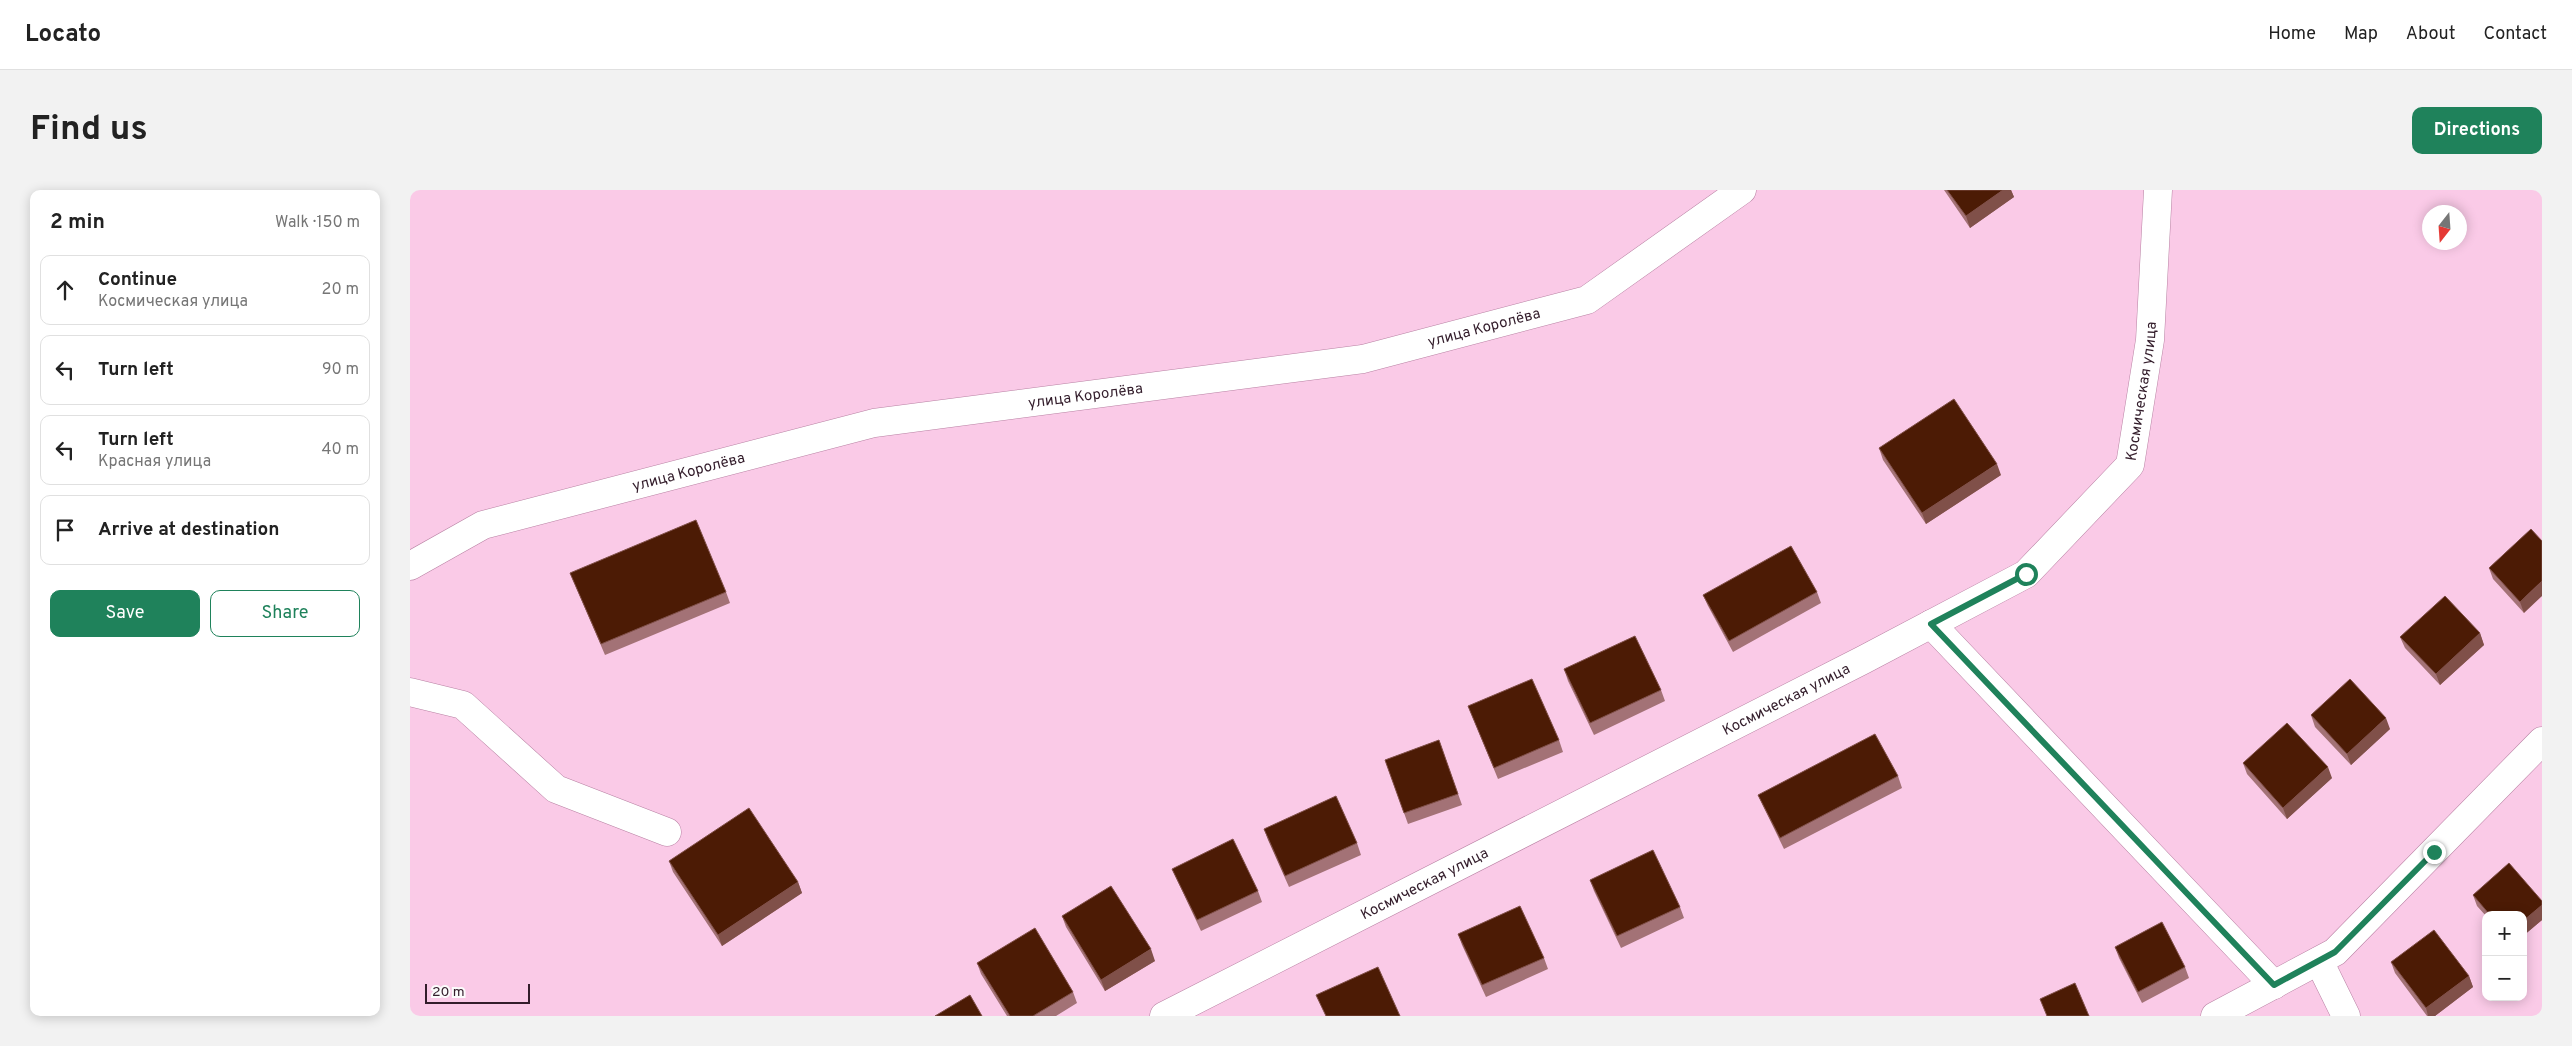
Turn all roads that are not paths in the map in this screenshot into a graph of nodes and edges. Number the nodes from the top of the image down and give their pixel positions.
1 (1742, 190) edge
2 (2158, 190) edge
3 (410, 566) edge
4 (1931, 624) junction
5 (410, 692) edge
6 (2542, 741) edge
7 (667, 832) dead end
8 (2318, 961) junction
9 (2274, 985) junction
10 (1164, 1016) edge
11 (2215, 1016) edge
12 (2346, 1016) edge

1 - 3 street, улица Королёва
2 - 4 street, Космическая улица
4 - 9 street
4 - 10 street, Космическая улица
5 - 7 street
6 - 8 street
8 - 9 street
8 - 12 street
9 - 11 street

